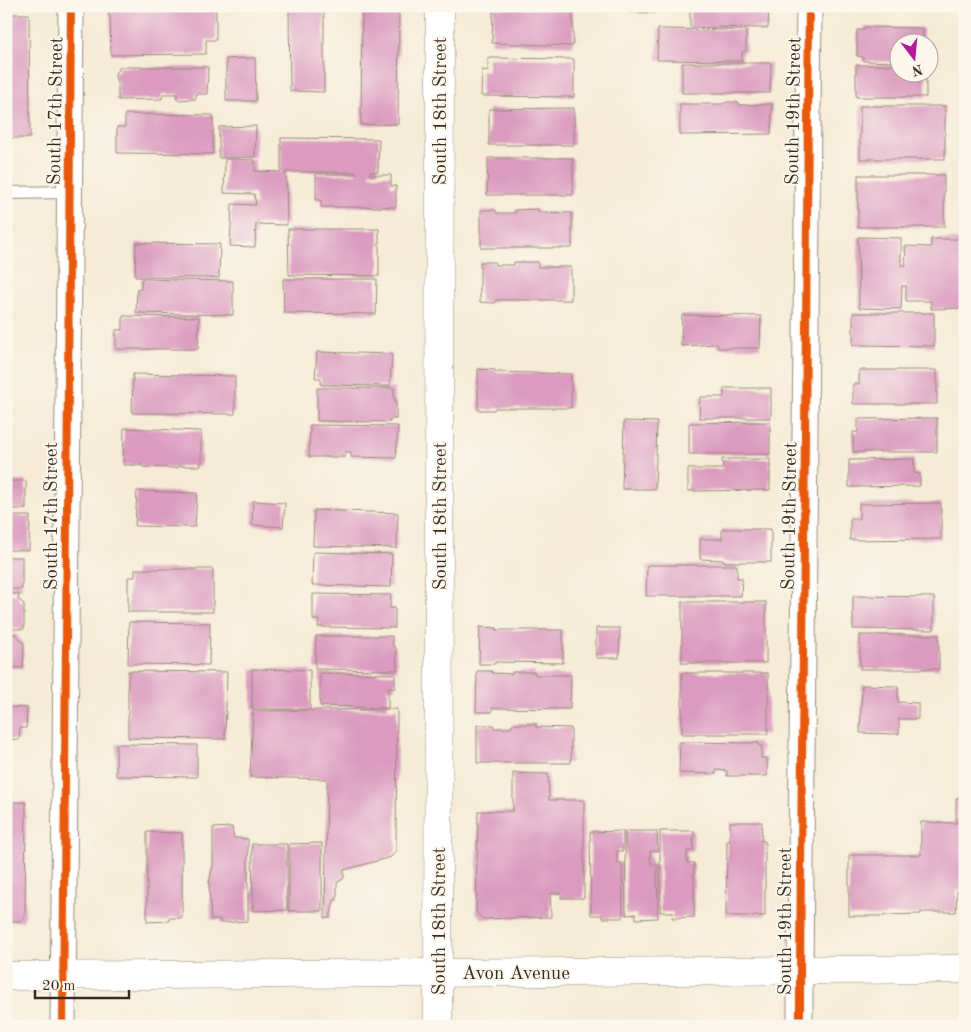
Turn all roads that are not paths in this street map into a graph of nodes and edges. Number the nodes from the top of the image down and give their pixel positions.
1 (71, 6) edge
2 (440, 6) edge
3 (809, 6) edge
4 (69, 192) junction
5 (6, 193) edge
6 (965, 969) edge
7 (800, 970) junction
8 (438, 973) junction
9 (6, 976) edge
10 (63, 976) junction
11 (63, 1026) edge
12 (438, 1026) edge
13 (800, 1026) edge

1 - 4 street, South 17th Street
2 - 8 street, South 18th Street
3 - 7 street, South 19th Street
4 - 5 lane
4 - 10 street, South 17th Street
6 - 7 street, Avon Avenue
7 - 8 street, Avon Avenue
7 - 13 street, South 19th Street
8 - 10 street, Avon Avenue
8 - 12 street, South 18th Street
9 - 10 street, Avon Avenue
10 - 11 street, South 17th Street

